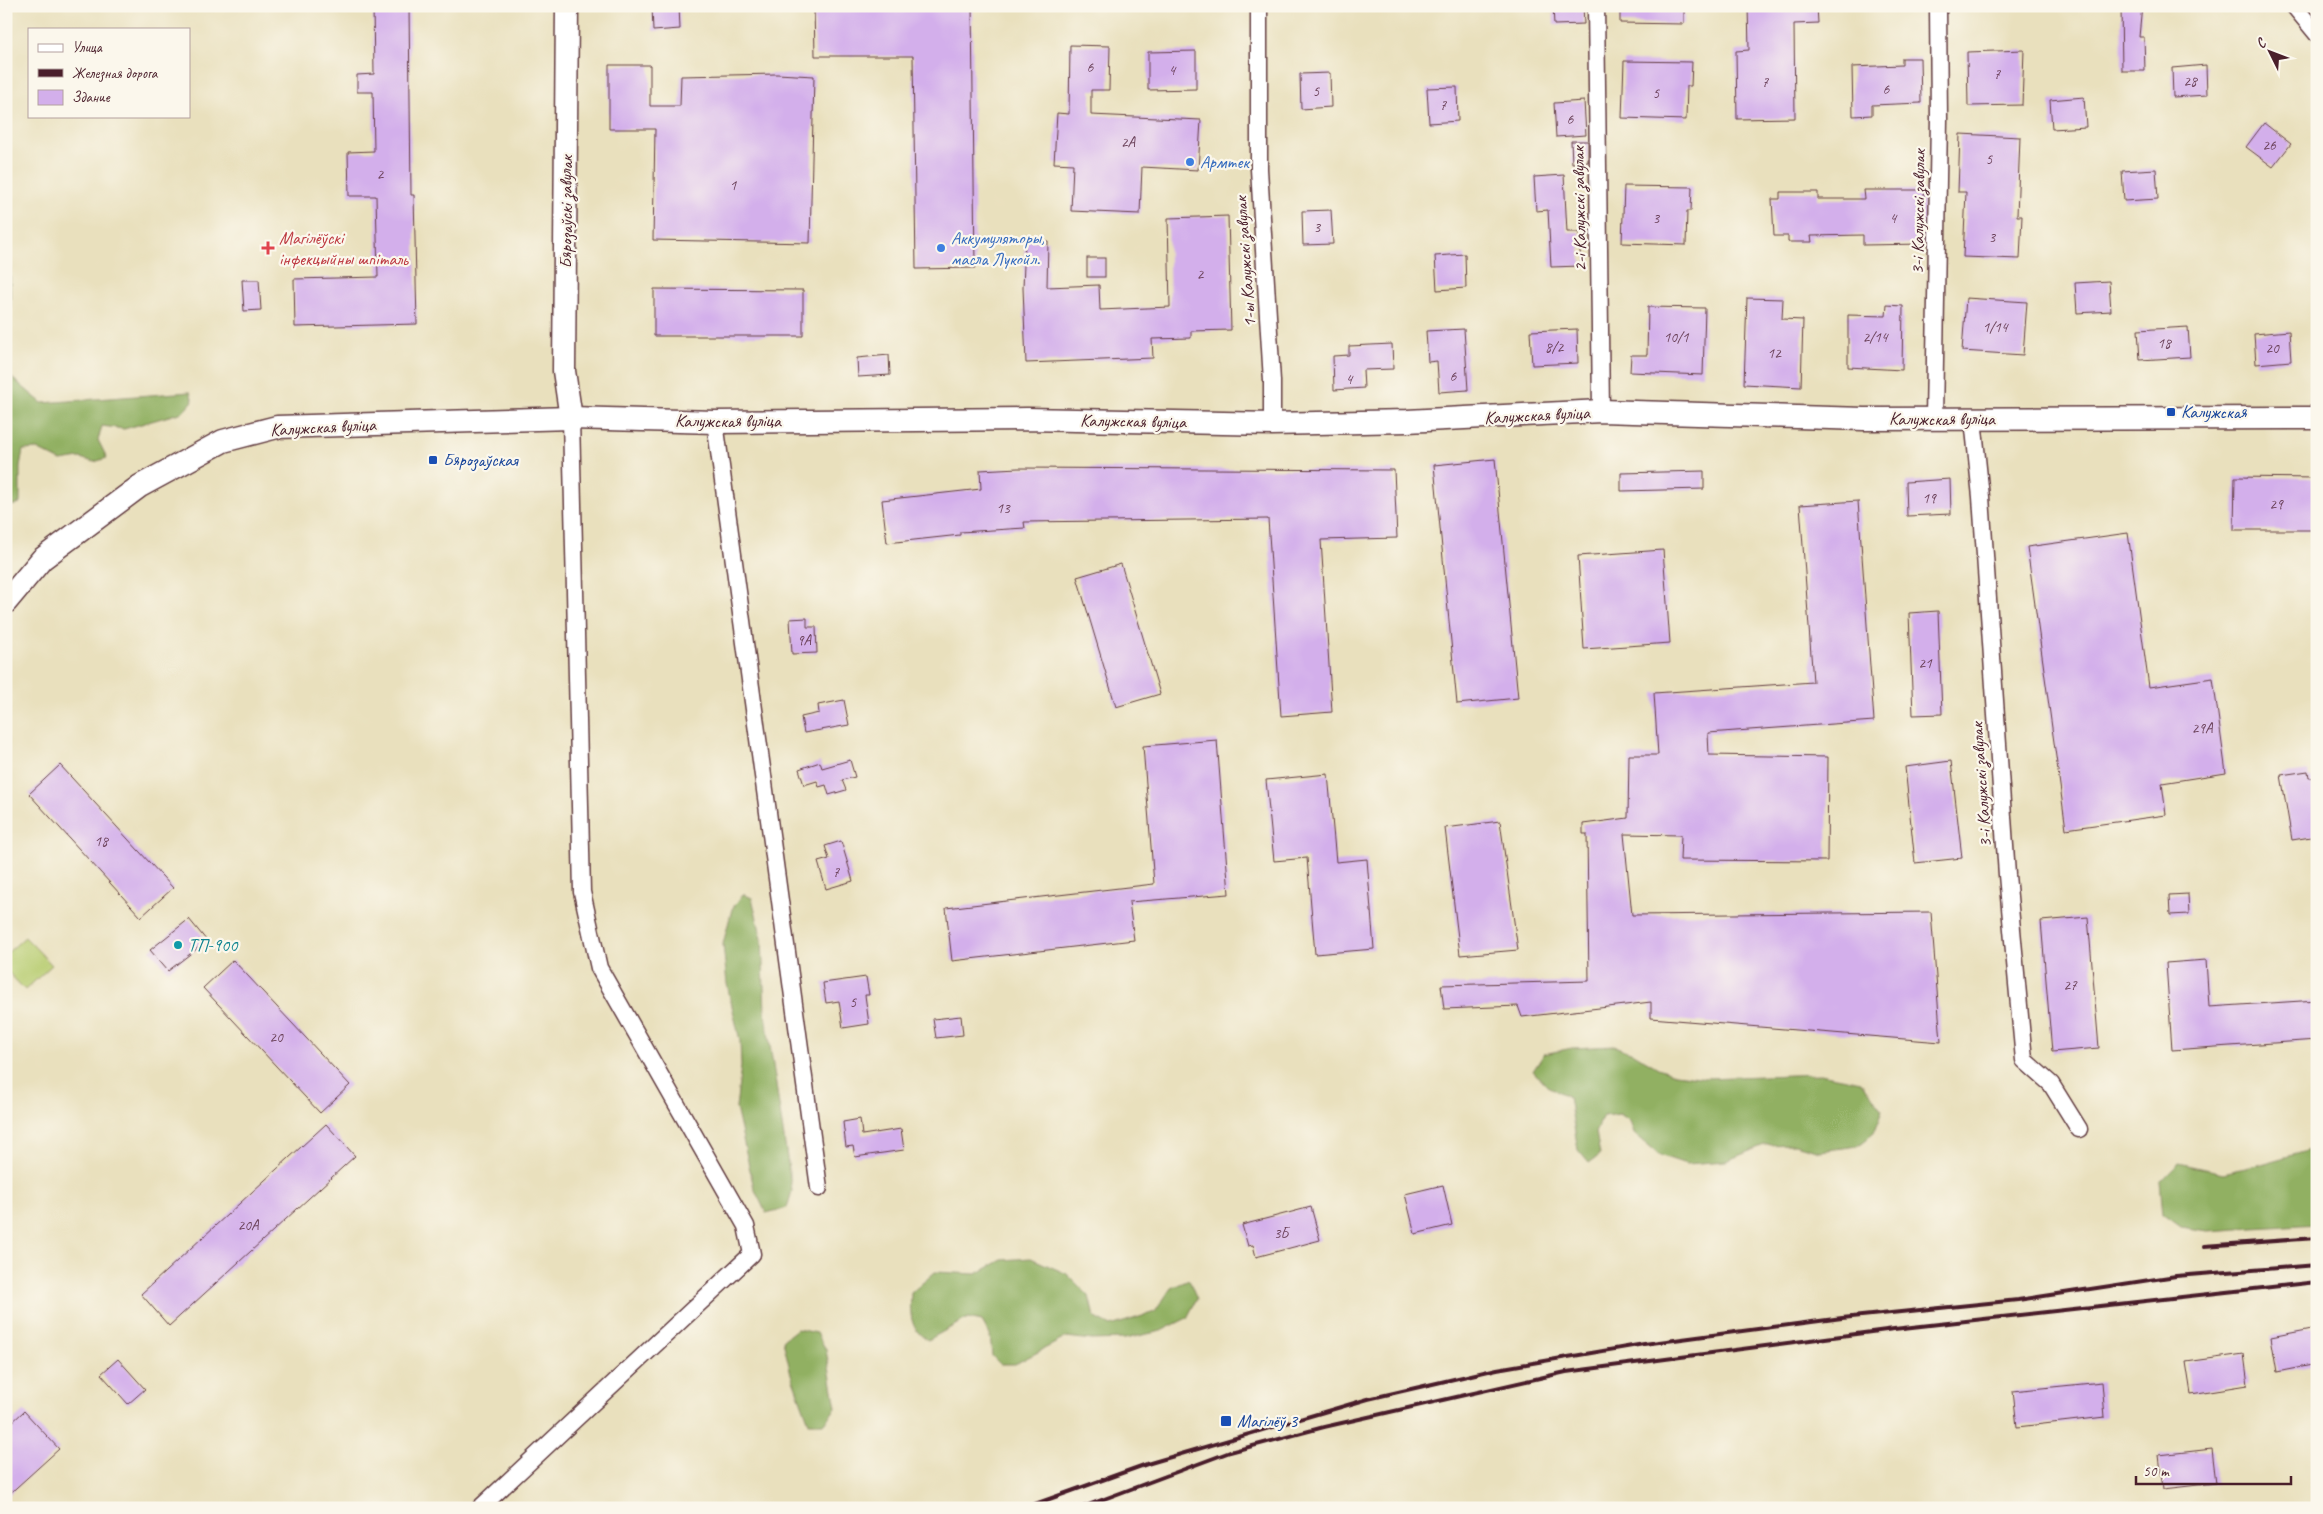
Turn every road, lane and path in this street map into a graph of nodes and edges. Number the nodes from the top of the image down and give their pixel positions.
1 (567, 6) edge
2 (1259, 6) edge
3 (1596, 6) edge
4 (1938, 6) edge
5 (2294, 6) edge
6 (2317, 34) edge
7 (1601, 412) junction
8 (571, 418) junction
9 (2317, 418) edge
10 (1934, 419) junction
11 (1973, 419) junction
12 (715, 422) junction
13 (1272, 424) junction
14 (6, 602) edge
15 (2079, 1128) dead end
16 (819, 1188) dead end
17 (480, 1508) edge

1 - 8 street, Бярозаўскі завулак
2 - 13 street, 1-ы Калужскі завулак
3 - 7 street, 2-і Калужскі завулак
4 - 10 street, 3-і Калужскі завулак
5 - 6 street
7 - 10 street, Калужская вуліца
7 - 13 street, Калужская вуліца
8 - 12 street, Калужская вуліца
8 - 14 street, Калужская вуліца
8 - 17 street
9 - 11 street, Калужская вуліца
10 - 11 street, Калужская вуліца
11 - 15 street, 3-і Калужскі завулак
12 - 13 street, Калужская вуліца
12 - 16 street

